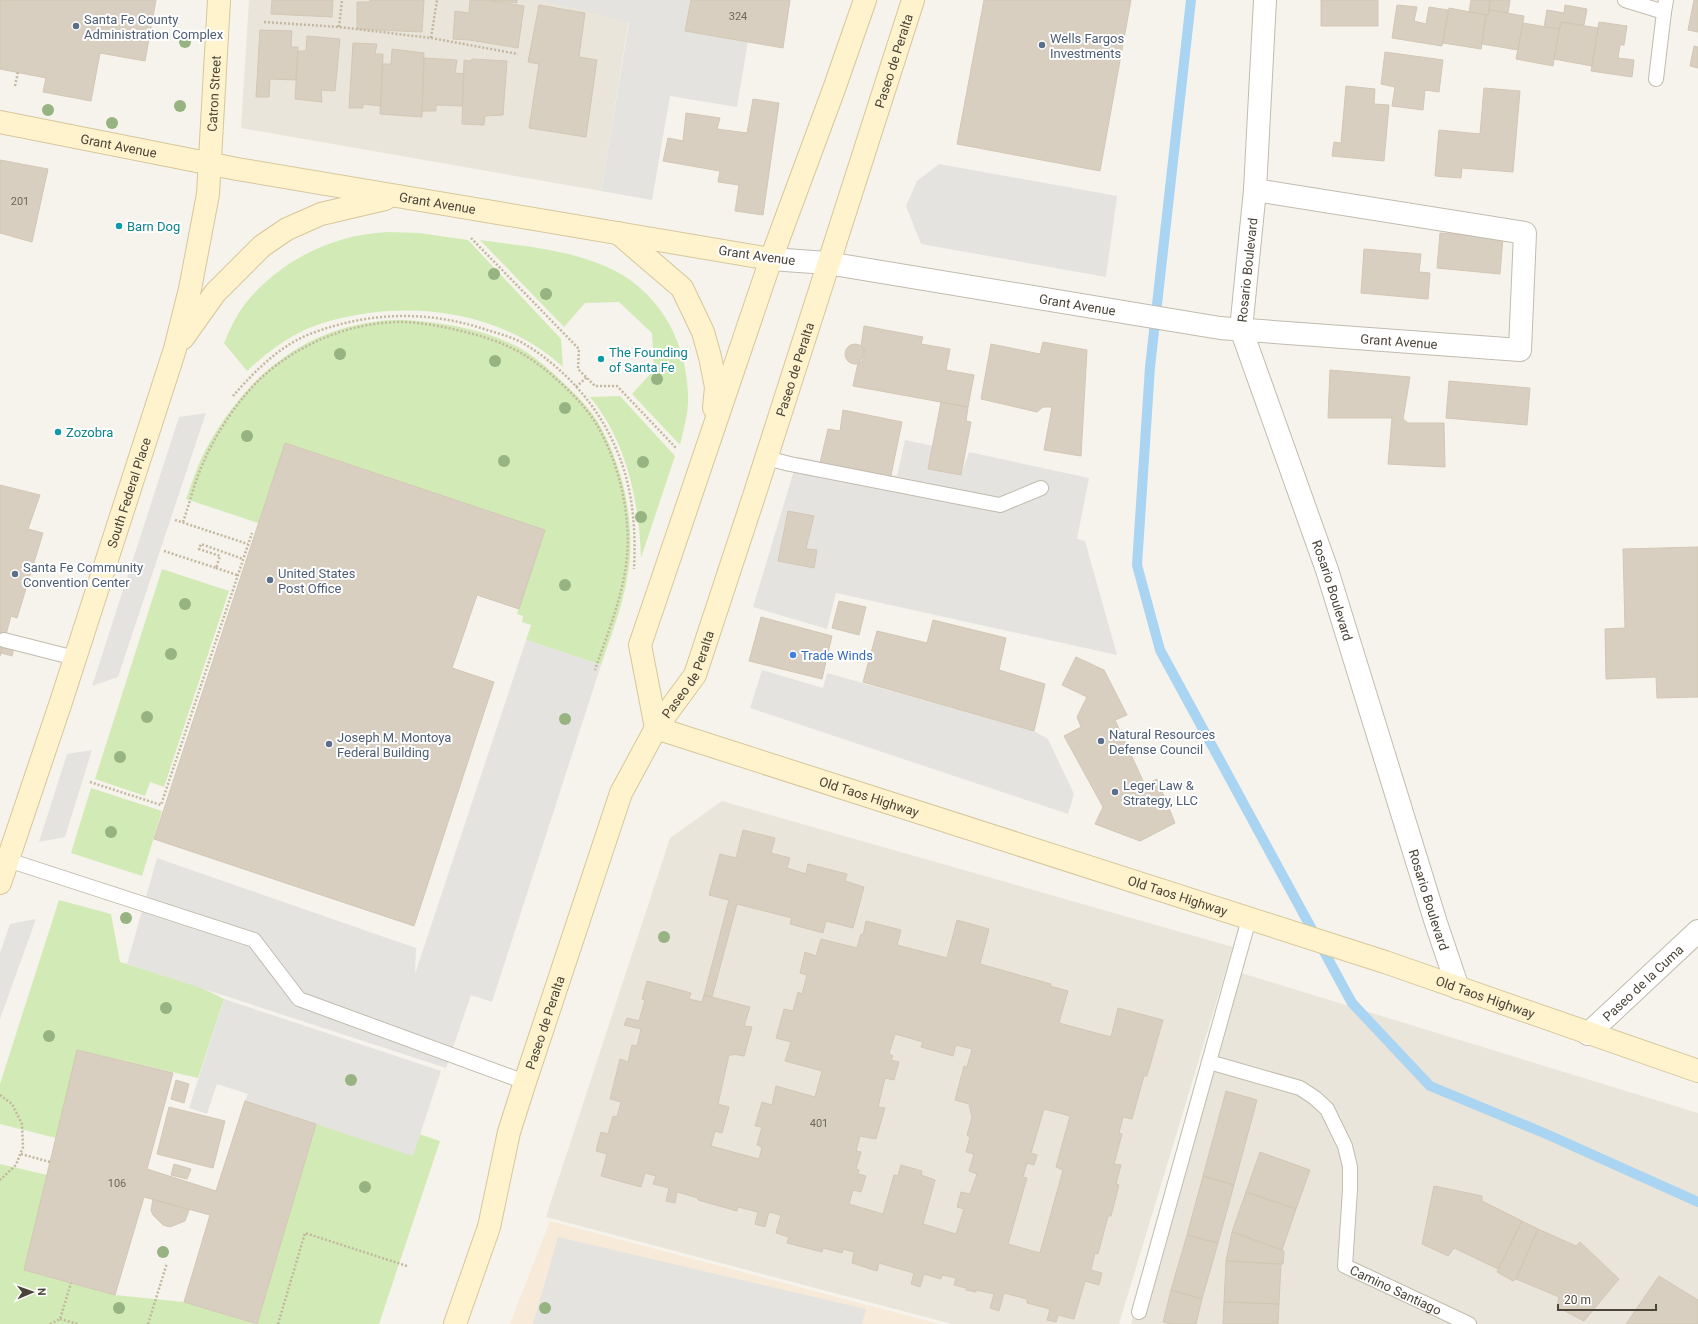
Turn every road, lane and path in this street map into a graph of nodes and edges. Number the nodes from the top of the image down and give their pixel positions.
1 (219, 0) edge
2 (342, 0) edge
3 (437, 0) edge
4 (865, 0) edge
5 (912, 0) edge
6 (1265, 0) edge
7 (1625, 0) edge
8 (1665, 6) edge
9 (264, 22) dead end
10 (339, 27) junction
11 (431, 38) junction
12 (518, 54) dead end
13 (18, 72) dead end
14 (1656, 79) dead end
15 (15, 86) dead end
16 (0, 122) edge
17 (210, 164) junction
18 (1256, 190) junction
19 (400, 197) junction
20 (618, 233) junction
21 (469, 236) dead end
22 (771, 259) junction
23 (827, 263) junction
24 (1241, 329) junction
25 (175, 349) junction
26 (587, 377) junction
27 (576, 387) junction
28 (233, 396) dead end
29 (712, 434) junction
30 (680, 453) dead end
31 (766, 458) junction
32 (1041, 488) dead end
33 (174, 520) dead end
34 (183, 522) junction
35 (252, 533) dead end
36 (248, 544) junction
37 (164, 551) dead end
38 (243, 559) junction
39 (216, 568) junction
40 (634, 572) dead end
41 (237, 575) junction
42 (4, 640) dead end
43 (75, 658) junction
44 (595, 670) dead end
45 (656, 728) junction
46 (90, 782) dead end
47 (8, 860) junction
48 (0, 883) edge
49 (1256, 921) junction
50 (1698, 931) edge
51 (1458, 988) junction
52 (1588, 1034) junction
53 (1209, 1062) junction
54 (1698, 1070) edge
55 (525, 1082) junction
56 (0, 1095) edge
57 (21, 1154) junction
58 (50, 1162) dead end
59 (0, 1180) edge
60 (167, 1264) dead end
61 (408, 1266) dead end
62 (71, 1283) dead end
63 (1139, 1312) dead end
64 (60, 1319) junction
65 (50, 1324) edge
66 (78, 1324) edge
67 (148, 1324) edge
68 (278, 1324) edge
69 (455, 1324) edge
70 (1469, 1324) edge

1 - 17 street, Catron Street
2 - 10 path
3 - 11 path
4 - 22 street, Paseo de Peralta
5 - 23 street, Paseo de Peralta
6 - 18 street, Rosario Boulevard
7 - 8 lane
8 - 14 lane
9 - 10 path
10 - 11 path
11 - 12 path
13 - 15 path
16 - 17 street, Grant Avenue
17 - 19 street, Grant Avenue
17 - 25 street, South Federal Place
18 - 24 street, Rosario Boulevard
18 - 24 street, Grant Avenue
19 - 20 street, Grant Avenue
19 - 25 street
20 - 22 street, Grant Avenue
20 - 29 street
21 - 26 path
22 - 23 street, Grant Avenue
22 - 29 street, Paseo de Peralta
23 - 24 street, Grant Avenue
23 - 31 street, Paseo de Peralta
24 - 51 street, Rosario Boulevard
25 - 43 street, South Federal Place
26 - 27 path
26 - 30 path
27 - 28 path
27 - 40 path
29 - 45 street, Paseo de Peralta
31 - 32 lane
31 - 45 street, Paseo de Peralta
33 - 34 path
34 - 36 path
34 - 44 path
35 - 36 path
36 - 38 path
37 - 39 path
38 - 39 path
38 - 41 path
39 - 41 path
41 - 46 path
42 - 43 lane
43 - 47 street, South Federal Place
45 - 49 street, Old Taos Highway
45 - 55 street, Paseo de Peralta
47 - 48 street, South Federal Place
47 - 55 lane
49 - 51 street, Old Taos Highway
49 - 53 lane
50 - 52 street, Paseo de la Cuma
51 - 52 street, Old Taos Highway
52 - 54 street, Old Taos Highway
53 - 63 lane
53 - 70 lane, Camino Santiago
55 - 69 street, Paseo de Peralta
56 - 57 path
57 - 58 path
57 - 59 path
60 - 67 path
61 - 68 path
62 - 64 path
64 - 65 path
64 - 66 path

